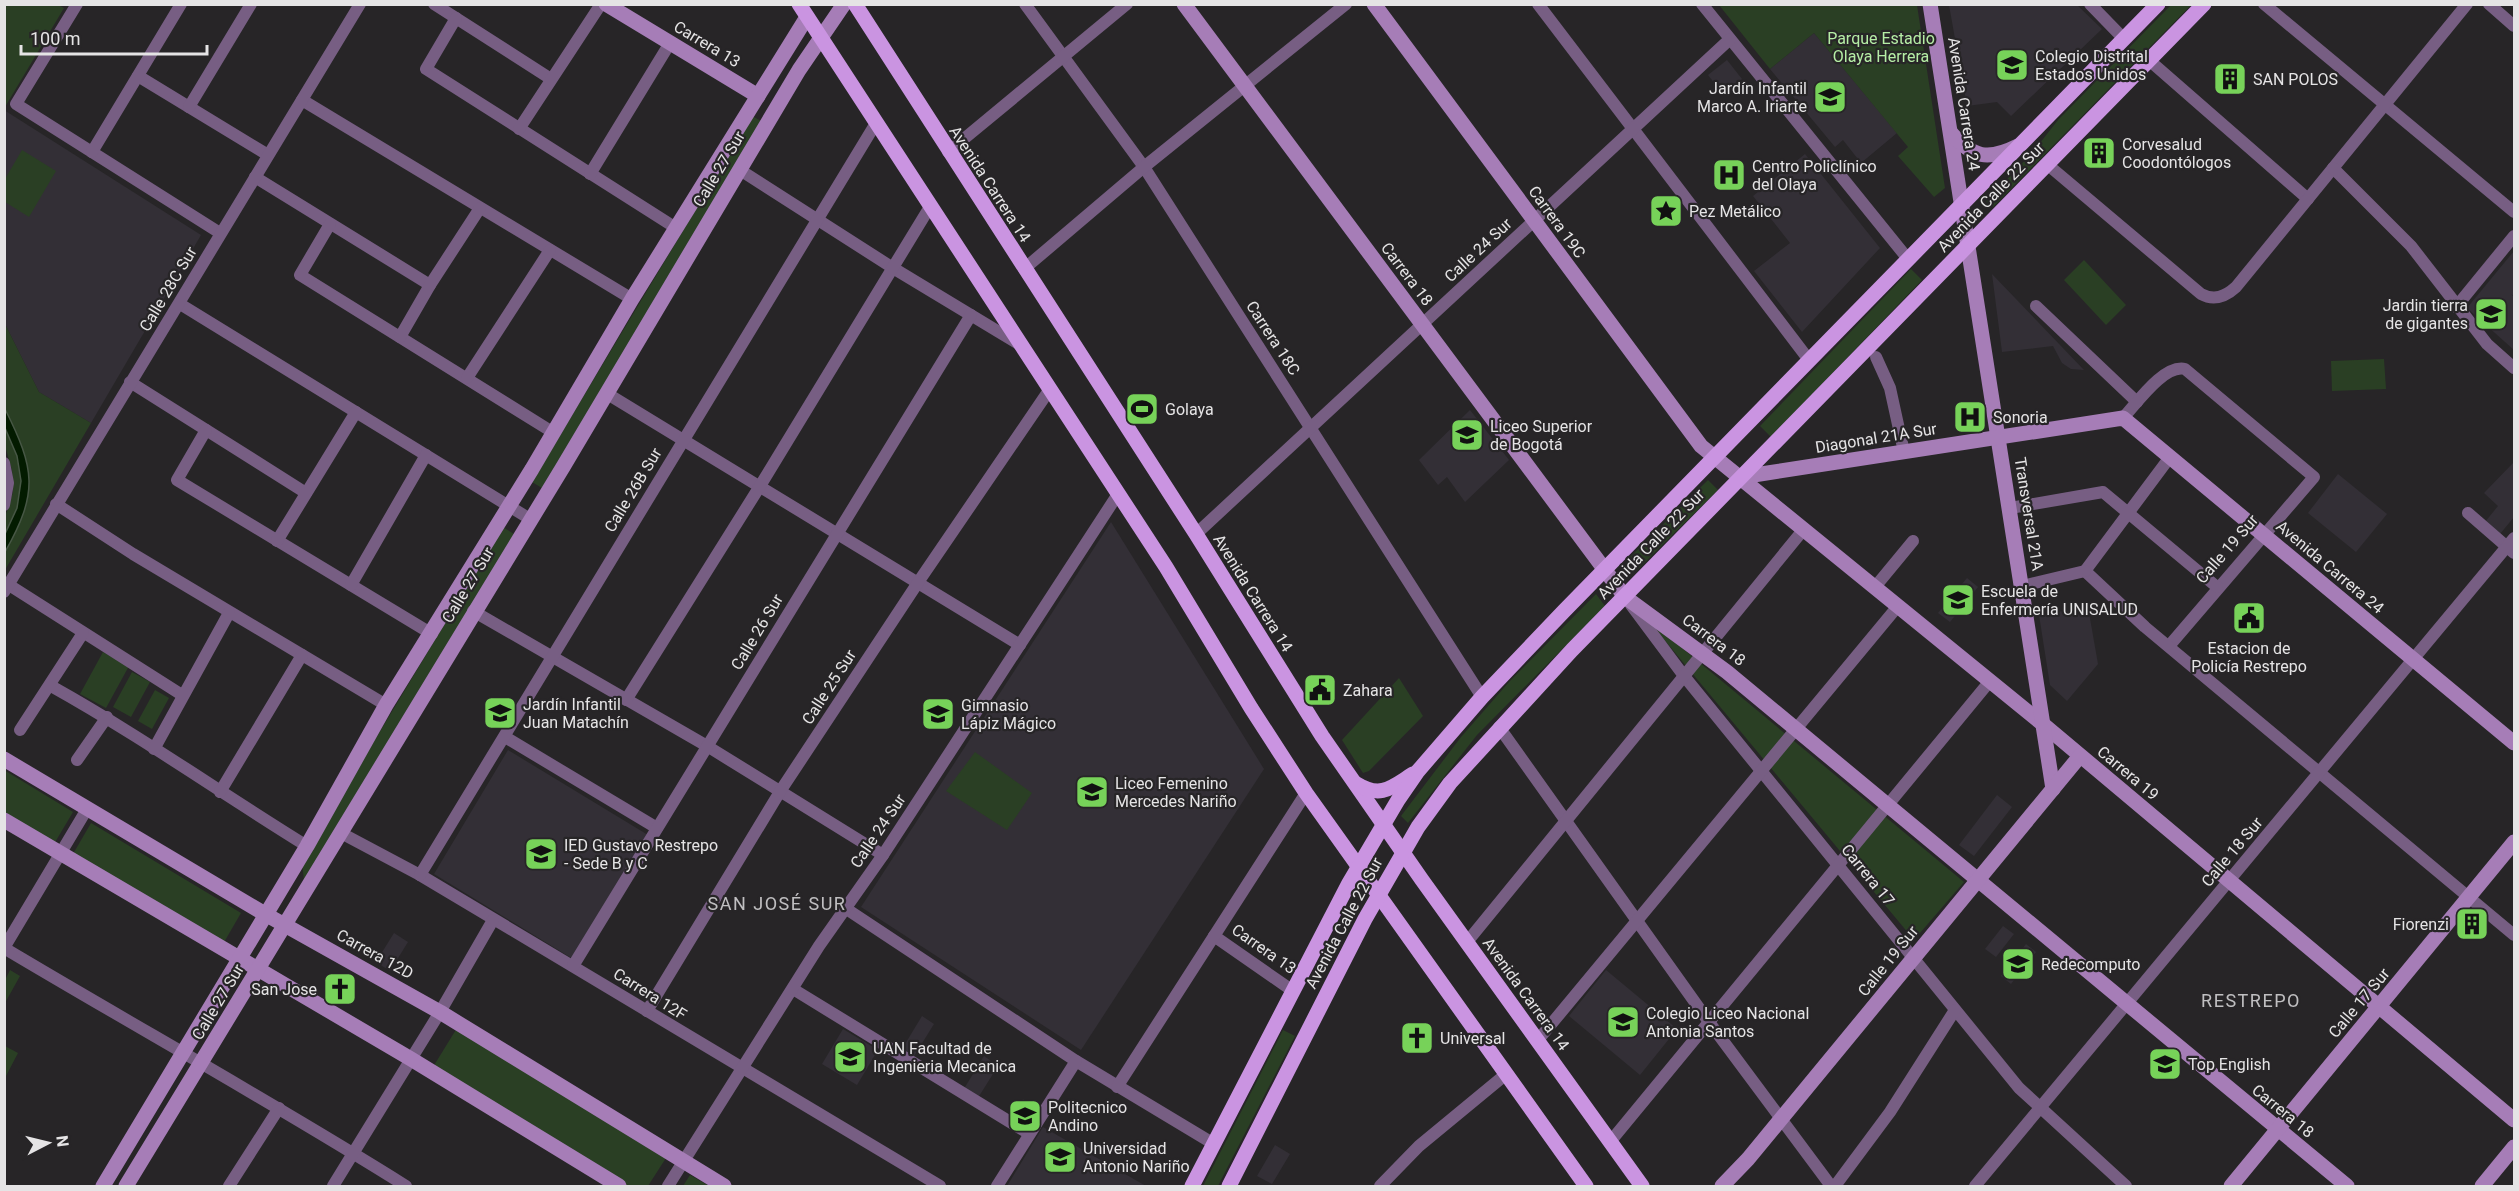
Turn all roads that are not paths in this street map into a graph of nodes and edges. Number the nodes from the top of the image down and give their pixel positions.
1 (77, 4) edge
2 (181, 4) edge
3 (251, 4) edge
4 (360, 4) edge
5 (435, 4) edge
6 (601, 4) edge
7 (606, 4) edge
8 (844, 4) edge
9 (855, 4) edge
10 (1025, 4) edge
11 (1127, 4) edge
12 (1184, 4) edge
13 (1346, 4) edge
14 (1374, 4) edge
15 (1538, 4) edge
16 (1702, 4) edge
17 (1930, 4) edge
18 (2090, 4) edge
19 (2158, 4) edge
20 (2204, 4) edge
21 (2264, 4) edge
22 (2467, 4) edge
23 (2489, 4) edge
24 (803, 11) edge
25 (456, 18) junction
26 (2514, 26) edge
27 (820, 37) junction
28 (1730, 39) junction
29 (2124, 39) junction
30 (670, 43) junction
31 (1064, 57) junction
32 (2150, 61) junction
33 (138, 76) junction
34 (551, 79) junction
35 (1245, 86) junction
36 (758, 96) junction
37 (302, 100) junction
38 (2385, 105) junction
39 (189, 107) junction
40 (876, 123) junction
41 (519, 129) junction
42 (1633, 129) junction
43 (1951, 133) junction
44 (2019, 146) junction
45 (92, 152) junction
46 (948, 152) junction
47 (268, 155) junction
48 (2048, 165) junction
49 (1144, 167) junction
50 (2333, 168) junction
51 (740, 170) junction
52 (590, 174) junction
53 (255, 177) junction
54 (2308, 199) junction
55 (1962, 204) junction
56 (930, 205) junction
57 (480, 208) junction
58 (2514, 212) edge
59 (817, 219) junction
60 (1533, 221) junction
61 (330, 224) junction
62 (676, 228) junction
63 (220, 233) junction
64 (2514, 236) edge
65 (1969, 245) junction
66 (550, 250) junction
67 (1908, 259) junction
68 (893, 268) junction
69 (1024, 269) junction
70 (430, 285) junction
71 (632, 299) junction
72 (180, 304) junction
73 (2036, 306) dead end
74 (2456, 307) junction
75 (970, 315) junction
76 (1422, 324) junction
77 (400, 337) junction
78 (1023, 346) junction
79 (1875, 357) dead end
80 (1809, 360) junction
81 (2514, 368) edge
82 (467, 378) junction
83 (130, 382) junction
84 (1050, 389) junction
85 (606, 393) junction
86 (2137, 402) junction
87 (356, 412) junction
88 (2123, 418) junction
89 (1310, 428) junction
90 (206, 430) junction
91 (554, 433) junction
92 (1999, 437) junction
93 (684, 438) junction
94 (1904, 452) junction
95 (426, 454) junction
96 (1716, 457) junction
97 (2170, 457) junction
98 (4, 463) edge
99 (1742, 477) junction
100 (760, 486) junction
101 (306, 493) junction
102 (1118, 494) junction
103 (4, 504) edge
104 (56, 504) junction
105 (509, 506) junction
106 (2010, 508) junction
107 (2128, 513) junction
108 (2468, 513) dead end
109 (530, 519) junction
110 (1804, 529) junction
111 (838, 532) junction
112 (1196, 534) junction
113 (2263, 535) junction
114 (277, 541) junction
115 (1913, 541) dead end
116 (2512, 546) edge
117 (1605, 570) junction
118 (2085, 571) junction
119 (919, 581) junction
120 (351, 585) junction
121 (2022, 586) junction
122 (1875, 587) junction
123 (2217, 587) junction
124 (7, 588) edge
125 (1625, 597) junction
126 (1898, 606) junction
127 (473, 611) junction
128 (229, 613) junction
129 (83, 633) junction
130 (432, 634) junction
131 (1020, 645) junction
132 (2169, 646) junction
133 (1702, 654) junction
134 (302, 655) junction
135 (551, 657) junction
136 (2414, 659) junction
137 (1684, 676) junction
138 (1990, 681) junction
139 (51, 686) junction
140 (183, 695) junction
141 (1482, 697) junction
142 (626, 700) junction
143 (386, 705) junction
144 (107, 717) junction
145 (2044, 725) junction
146 (1499, 727) junction
147 (1796, 729) junction
148 (20, 730) dead end
149 (505, 737) junction
150 (2514, 743) edge
151 (707, 746) junction
152 (154, 749) junction
153 (2080, 756) junction
154 (4, 759) edge
155 (77, 760) dead end
156 (1761, 770) junction
157 (1418, 771) junction
158 (2321, 771) junction
159 (1354, 783) junction
160 (2053, 789) junction
161 (781, 790) junction
162 (220, 792) junction
163 (1306, 793) junction
164 (1888, 805) junction
165 (87, 809) junction
166 (4, 820) edge
167 (1566, 821) junction
168 (1383, 825) junction
169 (657, 828) junction
170 (341, 833) junction
171 (2514, 842) edge
172 (307, 846) junction
173 (1403, 853) junction
174 (61, 854) junction
175 (883, 855) junction
176 (1839, 864) junction
177 (1358, 866) junction
178 (420, 875) junction
179 (1978, 880) junction
180 (2229, 881) junction
181 (1378, 896) junction
182 (2470, 897) junction
183 (845, 908) junction
184 (265, 914) junction
185 (493, 920) junction
186 (1637, 920) junction
187 (286, 925) junction
188 (2514, 935) edge
189 (1214, 936) junction
190 (1467, 942) junction
191 (4, 948) edge
192 (238, 958) junction
193 (1914, 958) junction
194 (573, 966) junction
195 (258, 969) junction
196 (793, 989) junction
197 (1293, 992) junction
198 (2126, 1004) junction
199 (2379, 1008) junction
200 (1955, 1010) junction
201 (440, 1011) junction
202 (647, 1011) junction
203 (1709, 1022) junction
204 (1538, 1040) junction
205 (182, 1054) junction
206 (411, 1059) junction
207 (1076, 1061) junction
208 (200, 1065) junction
209 (741, 1069) junction
210 (1505, 1075) junction
211 (1118, 1087) junction
212 (279, 1107) junction
213 (2040, 1109) junction
214 (1781, 1119) junction
215 (2514, 1120) edge
216 (2278, 1131) junction
217 (1028, 1133) junction
218 (1610, 1142) junction
219 (1214, 1144) junction
220 (2514, 1147) edge
221 (352, 1152) junction
222 (684, 1161) junction
223 (103, 1186) edge
224 (126, 1186) edge
225 (229, 1186) edge
226 (333, 1186) edge
227 (406, 1186) edge
228 (619, 1186) edge
229 (668, 1186) edge
230 (724, 1186) edge
231 (939, 1186) edge
232 (997, 1186) edge
233 (1192, 1186) edge
234 (1229, 1186) edge
235 (1380, 1186) edge
236 (1586, 1186) edge
237 (1642, 1186) edge
238 (1722, 1186) edge
239 (1833, 1186) edge
240 (1975, 1186) edge
241 (2126, 1186) edge
242 (2231, 1186) edge
243 (2347, 1186) edge
244 (2482, 1186) edge

1 - 45 street
2 - 33 street
3 - 39 street
4 - 37 street, Calle 28C Sur
5 - 25 street
6 - 34 street
7 - 30 main road, Carrera 13
8 - 27 main road, Calle 27 Sur
9 - 46 main road, Avenida Carrera 14
10 - 31 street, Carrera 18C
11 - 31 street
12 - 35 main road, Carrera 18
13 - 35 street
14 - 60 main road, Carrera 19C
15 - 42 street
16 - 28 street
17 - 43 main road, Avenida Carrera 24
18 - 29 street
19 - 29 main road, Avenida Calle 22 Sur
20 - 32 main road, Avenida Calle 22 Sur
21 - 38 street
22 - 38 street
23 - 26 street
24 - 27 main road
24 - 36 main road, Calle 27 Sur
25 - 34 street
25 - 41 street
27 - 40 main road
27 - 51 main road, Calle 27 Sur
28 - 42 street, Calle 24 Sur
28 - 67 street
29 - 44 main road, Avenida Calle 22 Sur
30 - 36 main road, Carrera 13
30 - 52 street
31 - 46 street
31 - 49 street, Carrera 18C
32 - 48 main road, Avenida Calle 22 Sur
32 - 54 street
33 - 39 street
33 - 45 street
34 - 41 street
35 - 49 street
35 - 76 main road, Carrera 18
36 - 62 main road, Calle 27 Sur
37 - 47 street, Calle 28C Sur
37 - 57 street
38 - 50 street
38 - 58 street
39 - 47 street
40 - 56 main road
40 - 59 street, Calle 26B Sur
41 - 52 street
42 - 60 street, Calle 24 Sur
42 - 80 street
43 - 44 main road
43 - 55 main road, Avenida Carrera 24
44 - 55 main road, Avenida Calle 22 Sur
45 - 63 street
46 - 69 main road, Avenida Carrera 14
47 - 53 street, Calle 28C Sur
48 - 54 street
48 - 65 main road, Avenida Calle 22 Sur
49 - 69 street
49 - 89 street, Carrera 18C
50 - 54 street
50 - 74 street
51 - 59 street
51 - 85 main road, Calle 27 Sur
52 - 62 street
53 - 61 street
53 - 63 street, Calle 28C Sur
55 - 65 main road, Avenida Carrera 24
55 - 67 main road, Avenida Calle 22 Sur
56 - 68 street
56 - 78 main road
57 - 66 street
57 - 70 street
59 - 68 street
59 - 93 street, Calle 26B Sur
60 - 76 street, Calle 24 Sur
60 - 96 main road, Carrera 19C
61 - 70 street
61 - 77 street
62 - 71 main road, Calle 27 Sur
63 - 72 street, Calle 28C Sur
64 - 74 street
65 - 92 main road, Transversal 21A
65 - 99 main road, Avenida Calle 22 Sur
66 - 71 street
66 - 82 street
67 - 80 main road, Avenida Calle 22 Sur
68 - 75 street
68 - 100 street
69 - 112 main road, Avenida Carrera 14
70 - 77 street
71 - 91 main road, Calle 27 Sur
72 - 83 street, Calle 28C Sur
72 - 87 street
73 - 86 street
74 - 81 street
75 - 78 street
75 - 111 street, Calle 26 Sur
76 - 89 street, Calle 24 Sur
76 - 117 main road, Carrera 18
77 - 82 street
78 - 84 main road
79 - 94 street
80 - 96 main road, Avenida Calle 22 Sur
82 - 91 street
83 - 90 street
83 - 104 street, Calle 28C Sur
84 - 102 main road
84 - 119 street, Calle 25 Sur
85 - 93 street
85 - 109 main road, Calle 27 Sur
86 - 88 street
86 - 113 street, Calle 19 Sur
87 - 95 street
87 - 101 street
88 - 92 main road, Diagonal 21A Sur
88 - 97 main road, Avenida Carrera 24
89 - 112 street, Calle 24 Sur
89 - 141 street, Carrera 18C
90 - 101 street
90 - 114 street
91 - 105 main road, Calle 27 Sur
92 - 94 main road, Diagonal 21A Sur
92 - 106 main road, Transversal 21A
93 - 100 street
93 - 135 street, Calle 26B Sur
94 - 99 main road, Diagonal 21A Sur
95 - 105 street
95 - 120 street
96 - 99 main road, Carrera 19
96 - 117 main road, Avenida Calle 22 Sur
97 - 107 street
97 - 113 main road, Avenida Carrera 24
98 - 103 street
99 - 110 main road, Carrera 19
99 - 125 main road, Avenida Calle 22 Sur
100 - 111 street
100 - 142 street
101 - 114 street
102 - 131 street, Calle 24 Sur
102 - 163 main road
104 - 124 street, Calle 28C Sur
104 - 128 street
105 - 109 street
105 - 130 main road, Calle 27 Sur
106 - 107 street
106 - 121 main road, Transversal 21A
107 - 118 street
107 - 123 street
108 - 116 street
109 - 127 main road, Calle 27 Sur
110 - 122 main road, Carrera 19
110 - 133 street
111 - 119 street
111 - 151 street, Calle 26 Sur
112 - 159 main road, Avenida Carrera 14
113 - 123 street, Calle 19 Sur
113 - 136 main road, Avenida Carrera 24
114 - 120 street
115 - 122 street
116 - 136 street, Calle 18 Sur
117 - 125 main road, Carrera 18
117 - 141 main road, Avenida Calle 22 Sur
118 - 121 street
118 - 132 street
119 - 131 street
119 - 161 street, Calle 25 Sur
120 - 130 street
121 - 145 main road, Transversal 21A
122 - 126 main road, Carrera 19
123 - 132 street, Calle 19 Sur
124 - 129 street
125 - 133 main road, Carrera 18
125 - 137 street, Carrera 17
125 - 146 main road, Avenida Calle 22 Sur
126 - 138 main road, Carrera 19
126 - 147 street
127 - 135 street
127 - 170 main road, Calle 27 Sur
128 - 134 street
128 - 140 street
129 - 139 street
129 - 140 street
130 - 143 main road, Calle 27 Sur
131 - 175 street, Calle 24 Sur
132 - 158 street
133 - 137 street
133 - 147 main road, Carrera 18
134 - 143 street
134 - 162 street
135 - 142 street
135 - 149 street, Calle 26B Sur
136 - 150 main road, Avenida Carrera 24
136 - 158 street, Calle 18 Sur
137 - 156 street, Carrera 17
137 - 167 street
138 - 145 main road, Carrera 19
138 - 164 street
139 - 144 street
139 - 148 street
140 - 152 street
141 - 157 main road, Avenida Calle 22 Sur
142 - 151 street
143 - 172 main road, Calle 27 Sur
144 - 152 street
144 - 155 street
145 - 153 main road, Carrera 19
145 - 160 main road, Transversal 21A
146 - 167 street
146 - 173 main road, Avenida Calle 22 Sur
147 - 156 street
147 - 164 main road, Carrera 18
149 - 169 street
149 - 178 street, Calle 26B Sur
151 - 161 street
151 - 169 street, Calle 26 Sur
152 - 162 street
153 - 160 main road, Calle 19 Sur
153 - 180 main road, Carrera 19
154 - 165 main road, Carrera 12D
156 - 176 street, Carrera 17
156 - 186 street
157 - 159 main road
157 - 168 main road, Avenida Calle 22 Sur
158 - 180 street, Calle 18 Sur
158 - 182 street
159 - 168 main road, Avenida Carrera 14
160 - 179 main road, Calle 19 Sur
161 - 175 street
161 - 202 street, Calle 25 Sur
162 - 172 street
163 - 177 main road
163 - 189 street
164 - 176 street
164 - 179 main road, Carrera 18
165 - 174 street
165 - 184 main road, Carrera 12D
166 - 174 main road
167 - 186 street
167 - 190 street
168 - 173 main road, Avenida Carrera 14
168 - 177 main road, Avenida Calle 22 Sur
169 - 194 street, Calle 26 Sur
170 - 178 street, Carrera 12F
170 - 187 main road, Calle 27 Sur
171 - 182 main road, Calle 17 Sur
172 - 184 main road, Calle 27 Sur
173 - 181 main road, Avenida Calle 22 Sur
173 - 190 main road, Avenida Carrera 14
174 - 191 street
174 - 192 main road
175 - 183 street, Calle 24 Sur
176 - 193 street, Carrera 17
176 - 203 street
177 - 181 main road
177 - 197 main road, Avenida Calle 22 Sur
178 - 185 street, Carrera 12F
179 - 193 main road, Calle 19 Sur
179 - 198 main road, Carrera 18
180 - 198 street, Calle 18 Sur
180 - 199 main road, Carrera 19
181 - 210 main road
181 - 234 main road, Avenida Calle 22 Sur
182 - 188 street
182 - 199 main road, Calle 17 Sur
183 - 196 street, Calle 24 Sur
183 - 207 street
184 - 187 main road, Carrera 12D
184 - 192 main road, Calle 27 Sur
185 - 194 street, Carrera 12F
185 - 201 street
186 - 203 street
186 - 204 street
187 - 195 main road, Calle 27 Sur
187 - 201 main road, Carrera 12D
189 - 197 street, Carrera 13
189 - 211 street
190 - 204 main road, Avenida Carrera 14
191 - 205 street
192 - 195 main road
192 - 205 main road, Calle 27 Sur
193 - 200 street, Carrera 17
193 - 214 main road, Calle 19 Sur
194 - 202 street, Carrera 12F
195 - 206 main road
195 - 208 main road, Calle 27 Sur
196 - 209 street, Calle 24 Sur
196 - 217 street
197 - 219 main road, Avenida Calle 22 Sur
198 - 213 street, Calle 18 Sur
198 - 216 main road, Carrera 18
199 - 215 main road, Carrera 19
199 - 216 main road, Calle 17 Sur
200 - 213 street, Carrera 17
200 - 239 street
201 - 206 street
201 - 222 main road, Carrera 12D
202 - 209 street, Carrera 12F
203 - 214 street
203 - 218 street
204 - 218 main road, Avenida Carrera 14
205 - 208 street
205 - 223 main road, Calle 27 Sur
206 - 221 street
206 - 228 main road
207 - 211 street
207 - 217 street
208 - 212 street
208 - 224 main road, Calle 27 Sur
209 - 222 street, Calle 24 Sur
209 - 231 street, Carrera 12F
210 - 235 street
210 - 236 main road
211 - 219 street
212 - 221 street
212 - 225 street
213 - 240 street, Calle 18 Sur
213 - 241 street, Carrera 17
214 - 238 main road, Calle 19 Sur
214 - 239 street
216 - 242 main road, Calle 17 Sur
216 - 243 main road, Carrera 18
217 - 232 street
218 - 237 main road, Avenida Carrera 14
219 - 233 main road, Avenida Calle 22 Sur
220 - 244 main road
221 - 226 street
221 - 227 street
222 - 229 street, Calle 24 Sur
222 - 230 main road, Carrera 12D

